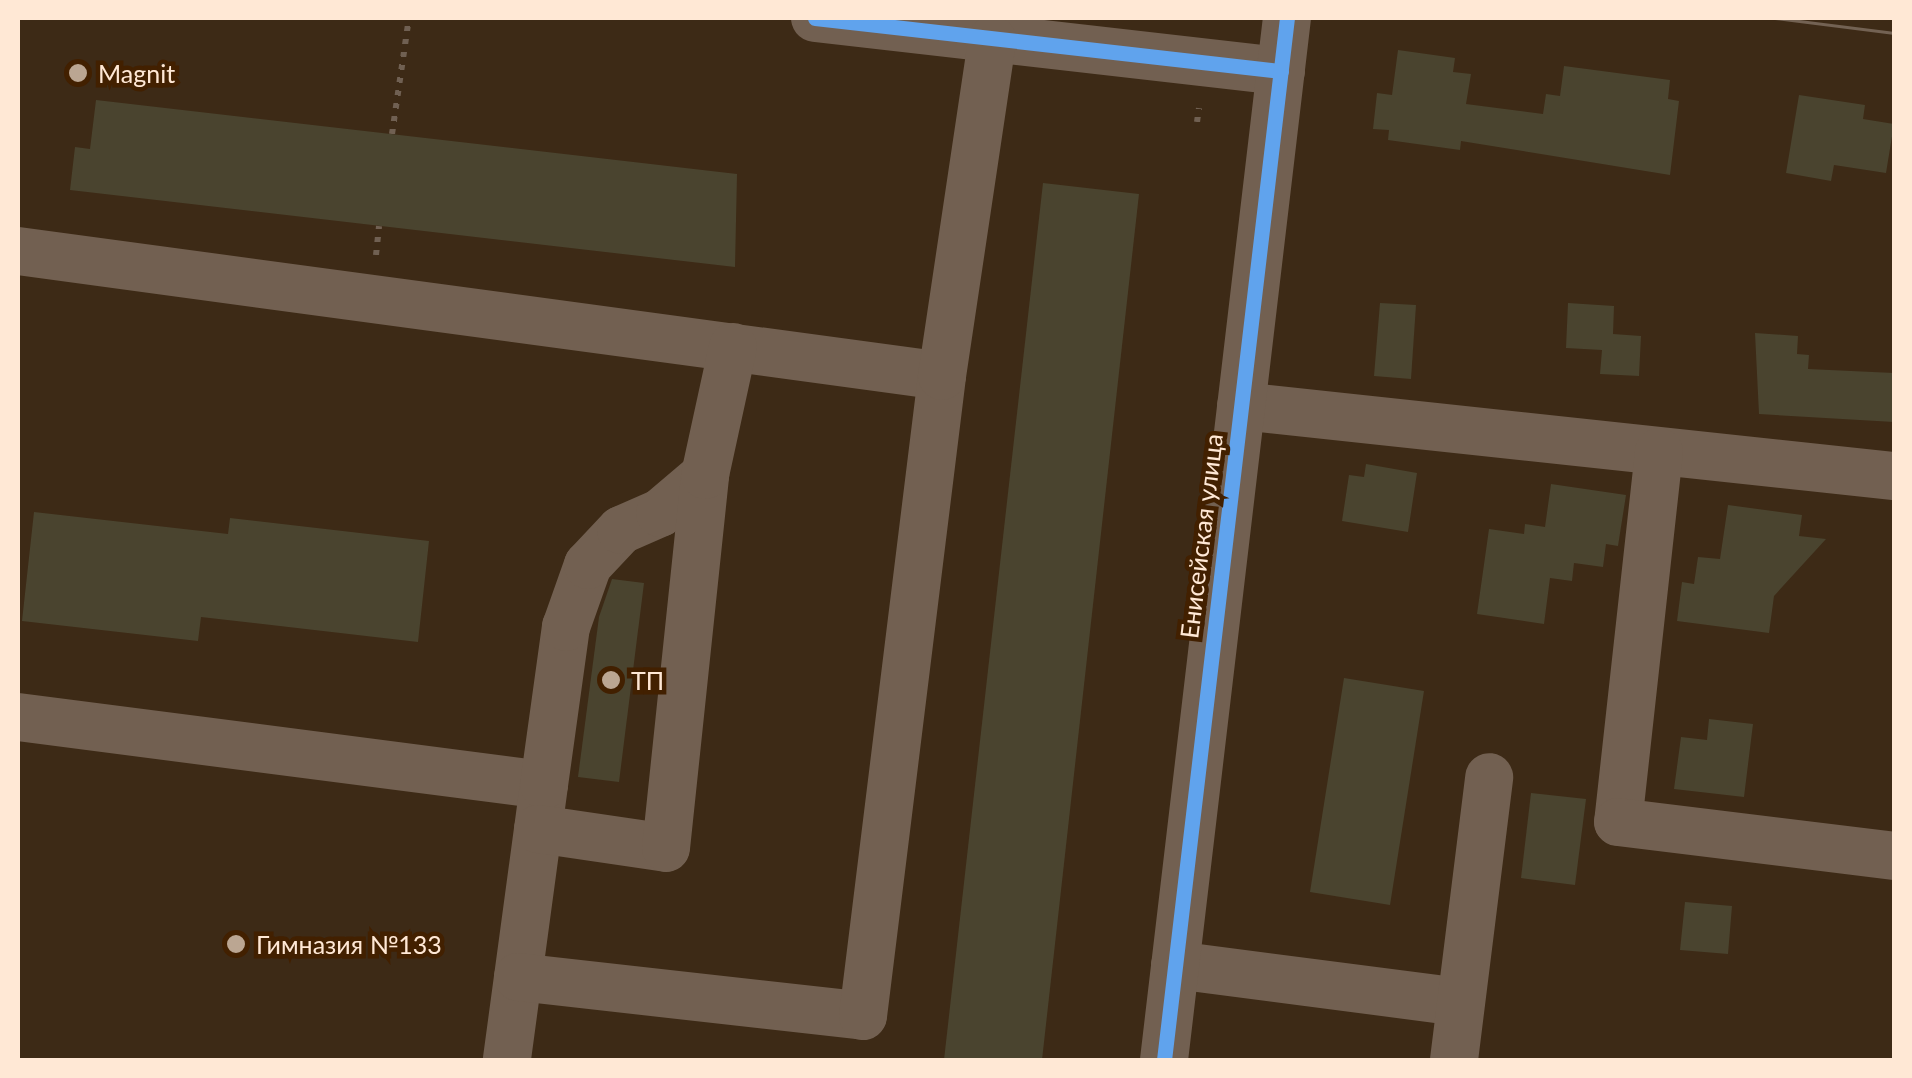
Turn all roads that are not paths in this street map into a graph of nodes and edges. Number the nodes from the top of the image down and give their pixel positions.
1 (815, 18) edge
2 (1288, 18) edge
3 (992, 40) junction
4 (1281, 71) junction
5 (18, 251) edge
6 (734, 347) junction
7 (942, 376) junction
8 (1241, 406) junction
9 (1659, 452) junction
10 (706, 475) junction
11 (1894, 476) edge
12 (18, 717) edge
13 (1488, 777) dead end
14 (541, 807) junction
15 (1894, 856) edge
16 (1175, 966) junction
17 (518, 978) junction
18 (1461, 1002) junction
19 (508, 1060) edge
20 (1164, 1060) edge
21 (1454, 1060) edge

1 - 3 street
2 - 4 street, Енисейская улица
3 - 4 street
3 - 7 street
4 - 8 street, Енисейская улица
5 - 6 street
6 - 7 street
6 - 10 street
7 - 17 street
8 - 9 street
8 - 16 street, Енисейская улица
9 - 11 street
9 - 15 street
10 - 14 street
10 - 14 street
12 - 14 street
13 - 18 street
14 - 17 street
16 - 18 street
16 - 20 street, Енисейская улица
17 - 19 street
18 - 21 street

